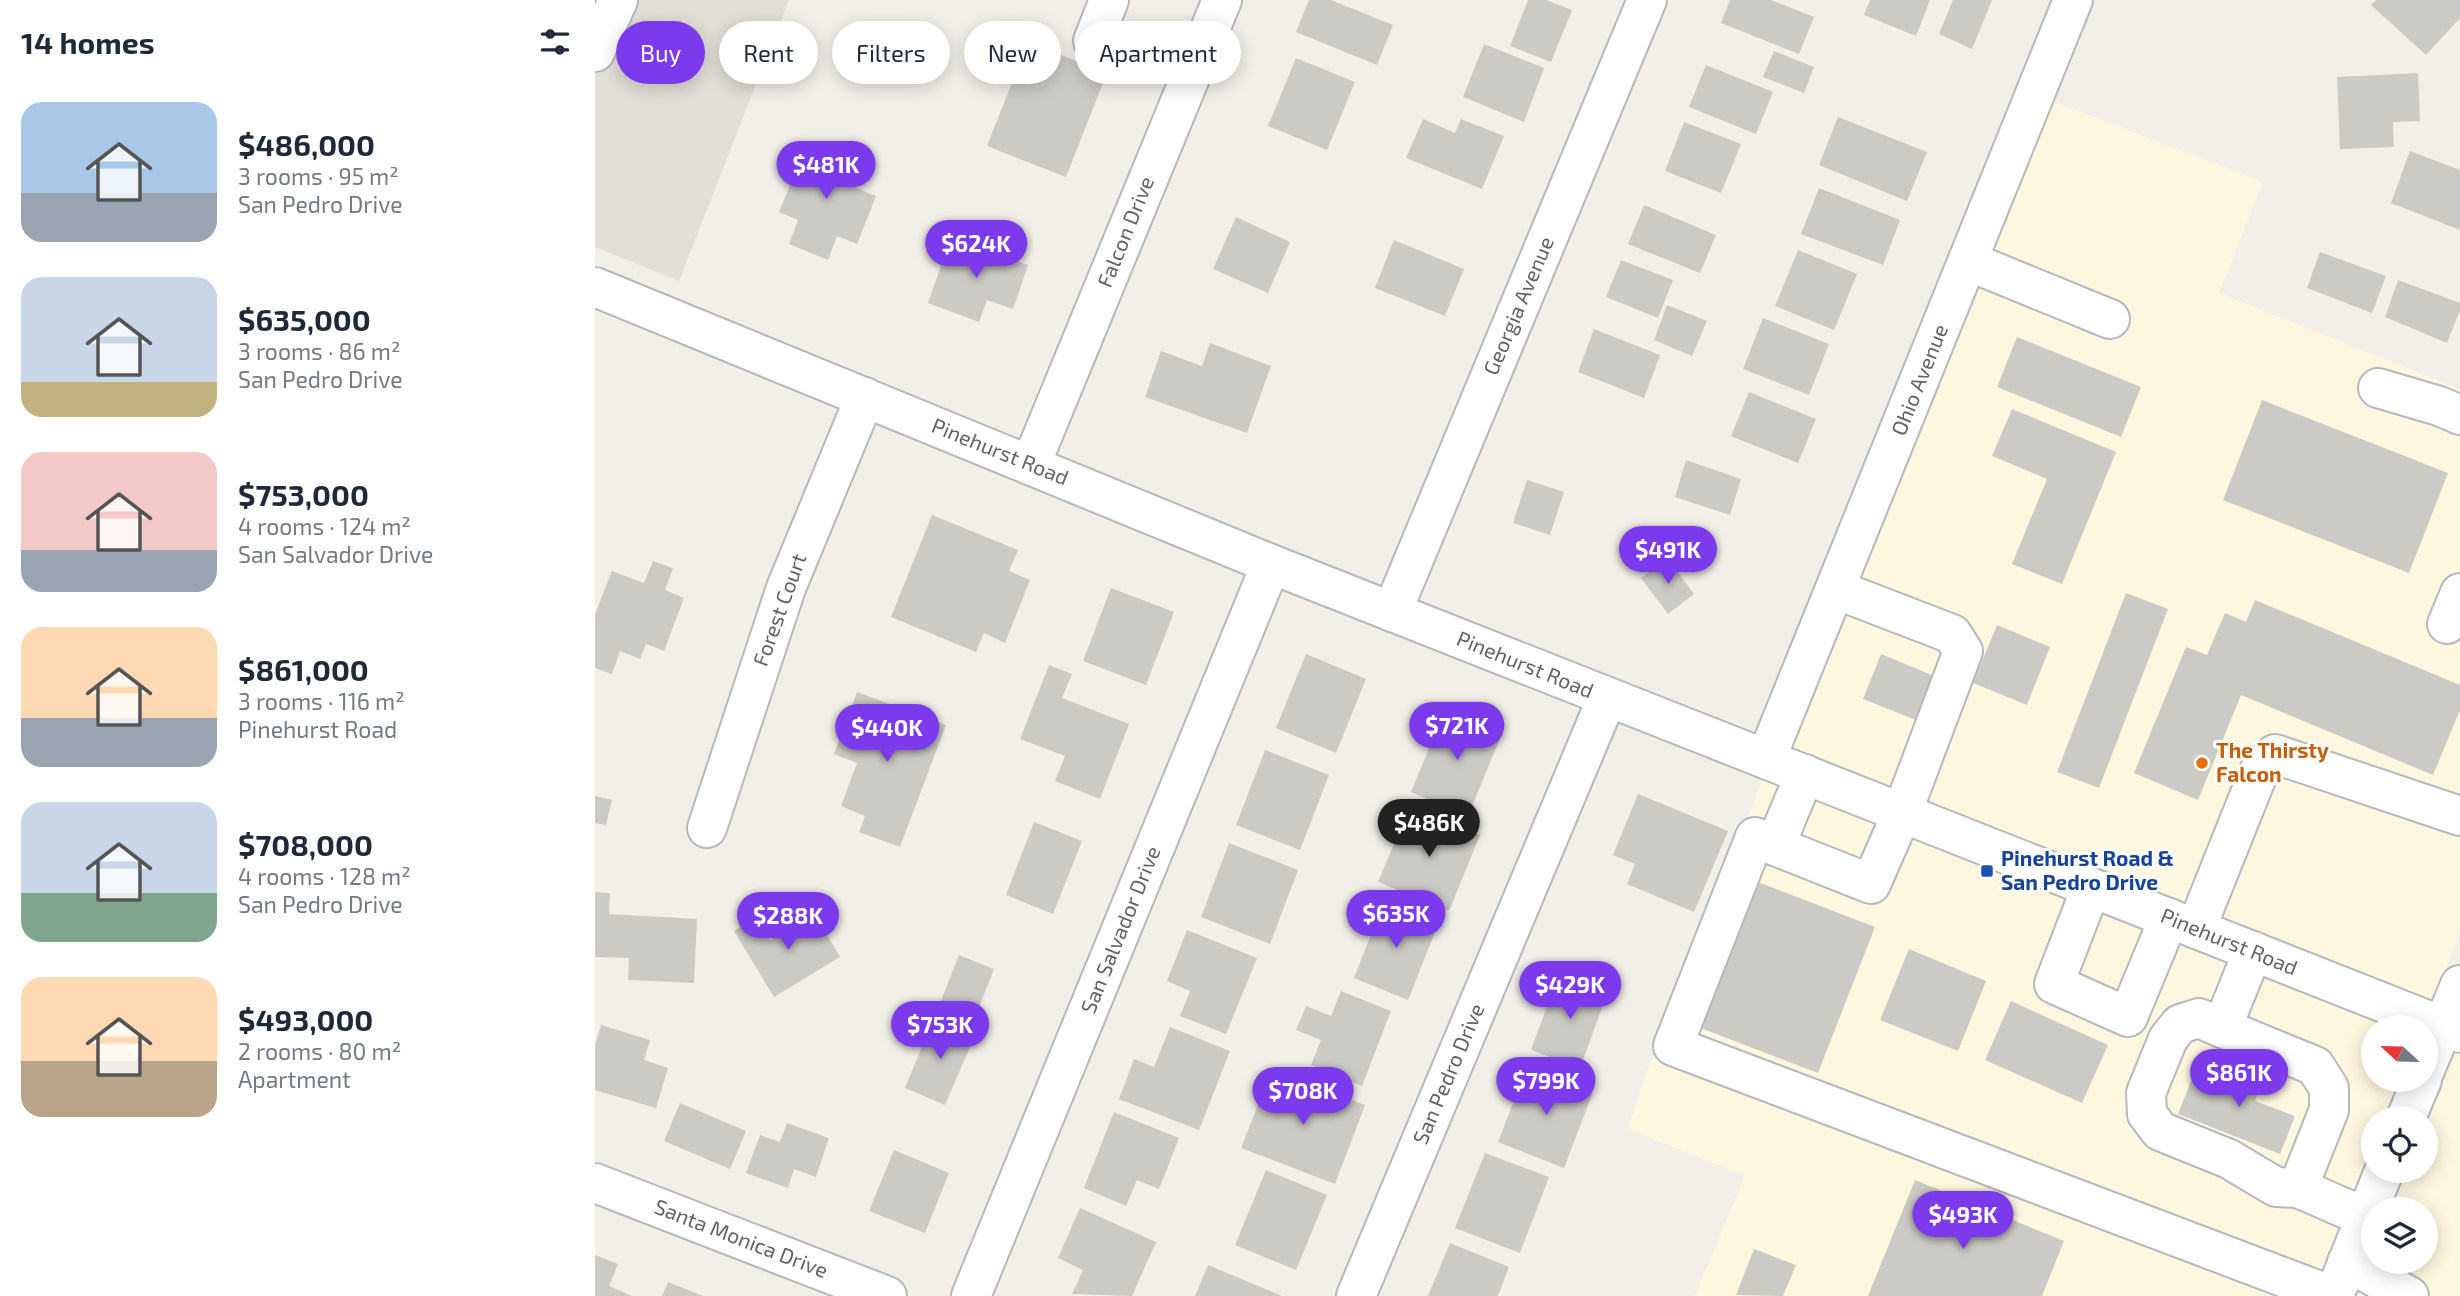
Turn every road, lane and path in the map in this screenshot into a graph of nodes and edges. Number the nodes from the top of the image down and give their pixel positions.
1 (618, 0) edge
2 (1109, 0) edge
3 (1222, 0) edge
4 (1647, 0) edge
5 (2073, 0) edge
6 (1101, 21) edge
7 (595, 52) edge
8 (1968, 261) junction
9 (597, 294) edge
10 (2110, 319) dead end
11 (2378, 388) dead end
12 (866, 397) junction
13 (2460, 415) edge
14 (1031, 464) junction
15 (1271, 564) junction
16 (1835, 589) junction
17 (1392, 612) junction
18 (1607, 698) junction
19 (1766, 759) junction
20 (1805, 774) junction
21 (1902, 813) junction
22 (2460, 816) edge
23 (707, 828) dead end
24 (1765, 842) junction
25 (2091, 887) junction
26 (2183, 923) junction
27 (2253, 951) junction
28 (2460, 985) edge
29 (2222, 1028) junction
30 (2452, 1030) edge
31 (2438, 1051) edge
32 (595, 1183) edge
33 (2298, 1188) junction
34 (2361, 1215) edge
35 (2361, 1227) edge
36 (2338, 1285) edge
37 (887, 1296) edge
38 (971, 1296) edge
39 (1356, 1296) edge
40 (2409, 1296) edge

1 - 7 street
2 - 6 street
3 - 14 street, Falcon Drive
4 - 17 street, Georgia Avenue
5 - 8 street, Ohio Avenue
8 - 10 street
8 - 16 street, Ohio Avenue
9 - 12 street, Pinehurst Road
11 - 13 street
12 - 14 street, Pinehurst Road
12 - 23 street, Forest Court
14 - 15 street, Pinehurst Road
15 - 17 street, Pinehurst Road
15 - 38 street, San Salvador Drive
16 - 19 street, Ohio Avenue
16 - 21 street
17 - 18 street, Pinehurst Road
18 - 19 street, Pinehurst Road
18 - 39 street, San Pedro Drive
19 - 20 street, Pinehurst Road
20 - 21 street, Pinehurst Road
20 - 24 street
21 - 24 street
21 - 25 street, Pinehurst Road
22 - 26 street
24 - 36 street
25 - 26 street, Pinehurst Road
25 - 26 street
26 - 27 street, Pinehurst Road
27 - 29 street
27 - 30 street, Pinehurst Road
28 - 30 street
29 - 33 street
29 - 33 street
30 - 31 street
32 - 37 street, Santa Monica Drive
33 - 34 street
35 - 36 street
36 - 40 street

